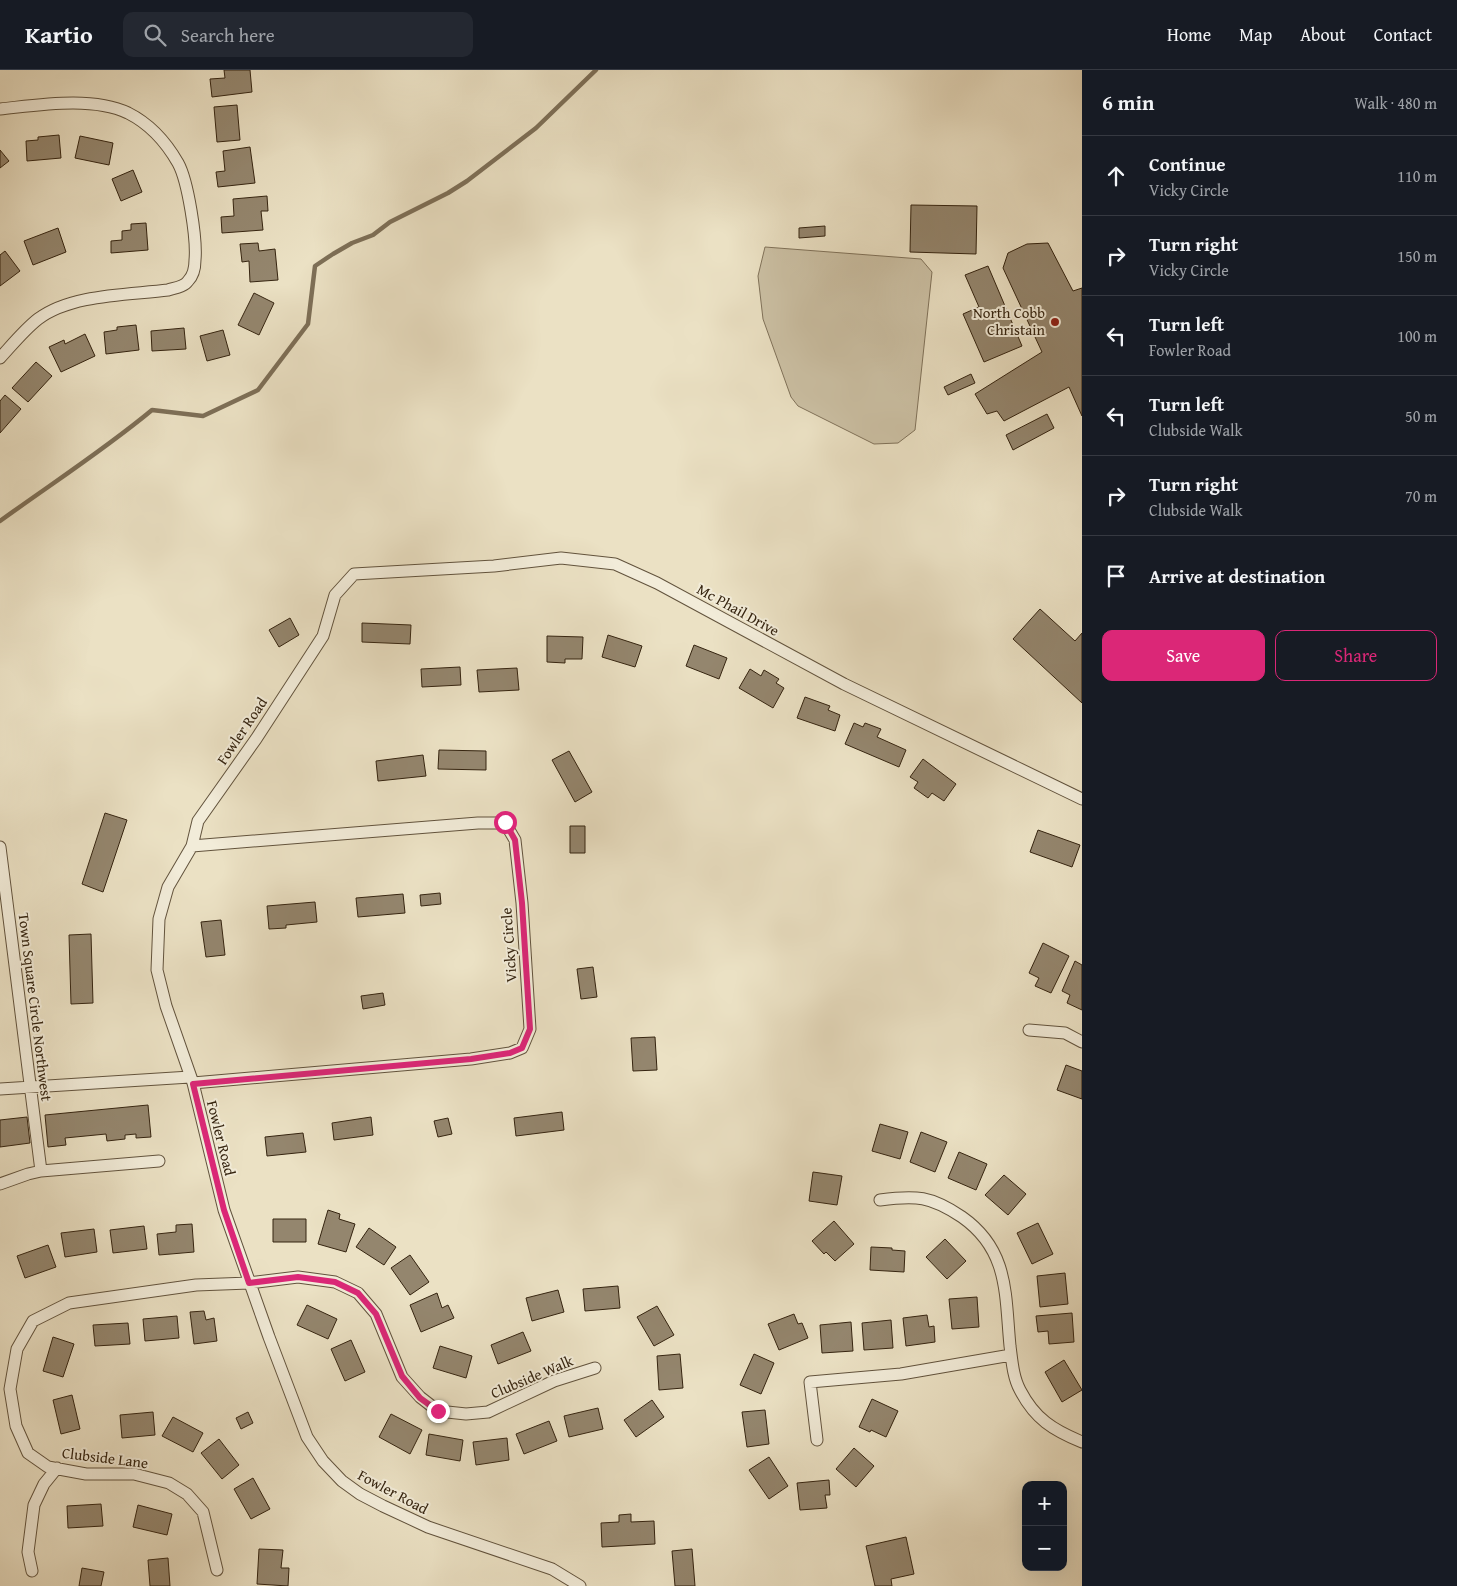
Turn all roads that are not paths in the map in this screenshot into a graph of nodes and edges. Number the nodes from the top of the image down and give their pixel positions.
1 (0, 109) edge
2 (0, 358) edge
3 (354, 574) joint
4 (1082, 799) edge
5 (192, 846) junction
6 (0, 847) edge
7 (1029, 1030) dead end
8 (1082, 1042) edge
9 (191, 1080) junction
10 (30, 1087) junction
11 (0, 1089) edge
12 (159, 1161) dead end
13 (40, 1171) junction
14 (0, 1184) edge
15 (880, 1200) dead end
16 (249, 1283) junction
17 (1011, 1355) junction
18 (595, 1368) dead end
19 (817, 1440) dead end
20 (1082, 1442) edge
21 (57, 1468) junction
22 (32, 1570) dead end
23 (217, 1570) dead end
24 (580, 1586) edge

1 - 2 street
3 - 4 street, Mc Phail Drive
3 - 5 street, Fowler Road
5 - 9 street, Fowler Road
5 - 9 street, Vicky Circle
6 - 10 street, Town Square Circle Northwest
7 - 8 street
9 - 10 street
9 - 16 street, Fowler Road
10 - 11 street
10 - 13 street, Town Square Circle Northwest
12 - 13 street
13 - 14 street
15 - 17 street
16 - 18 street, Clubside Walk
16 - 21 street, Clubside Lane
16 - 24 street, Fowler Road
17 - 19 street
17 - 20 street
21 - 22 street
21 - 23 street, Clubside Lane

